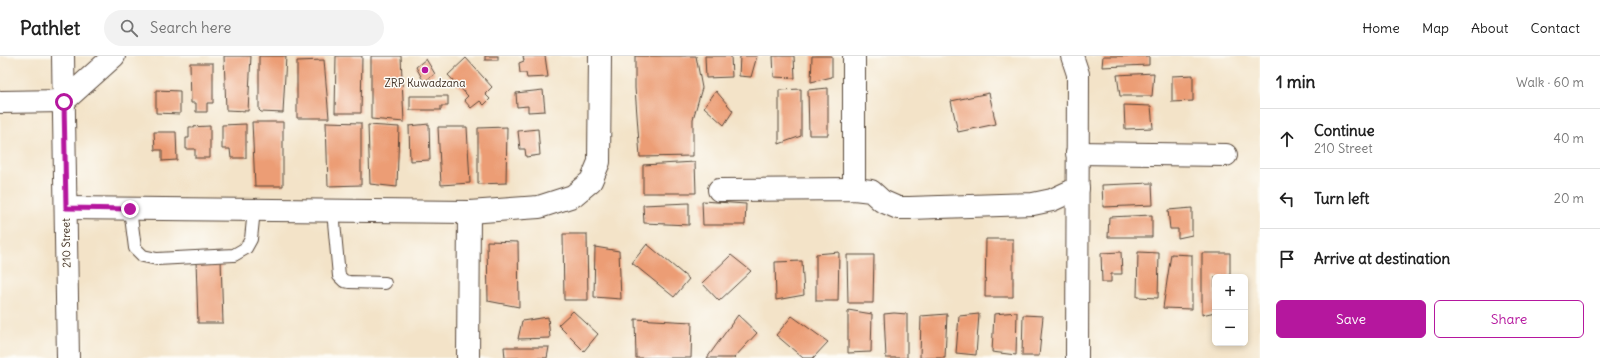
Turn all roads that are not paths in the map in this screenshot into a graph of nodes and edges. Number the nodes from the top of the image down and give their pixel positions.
1 (63, 56) edge
2 (114, 56) edge
3 (600, 56) edge
4 (854, 56) edge
5 (1072, 56) edge
6 (0, 102) edge
7 (64, 102) junction
8 (1077, 153) junction
9 (1226, 155) dead end
10 (1078, 188) junction
11 (854, 189) junction
12 (719, 190) dead end
13 (66, 208) junction
14 (130, 209) junction
15 (254, 210) junction
16 (333, 211) junction
17 (469, 212) junction
18 (384, 283) dead end
19 (68, 358) edge
20 (468, 358) edge
21 (1077, 358) edge

1 - 7 street, 210 Street
2 - 7 street
3 - 17 street
4 - 11 street
5 - 8 street
6 - 7 street
7 - 13 street, 210 Street
8 - 9 street
8 - 10 street
10 - 11 street
10 - 21 street
11 - 12 street
13 - 14 street
13 - 19 street, 210 Street
14 - 15 street
14 - 15 lane
15 - 16 street
16 - 17 street
16 - 18 lane
17 - 20 street

